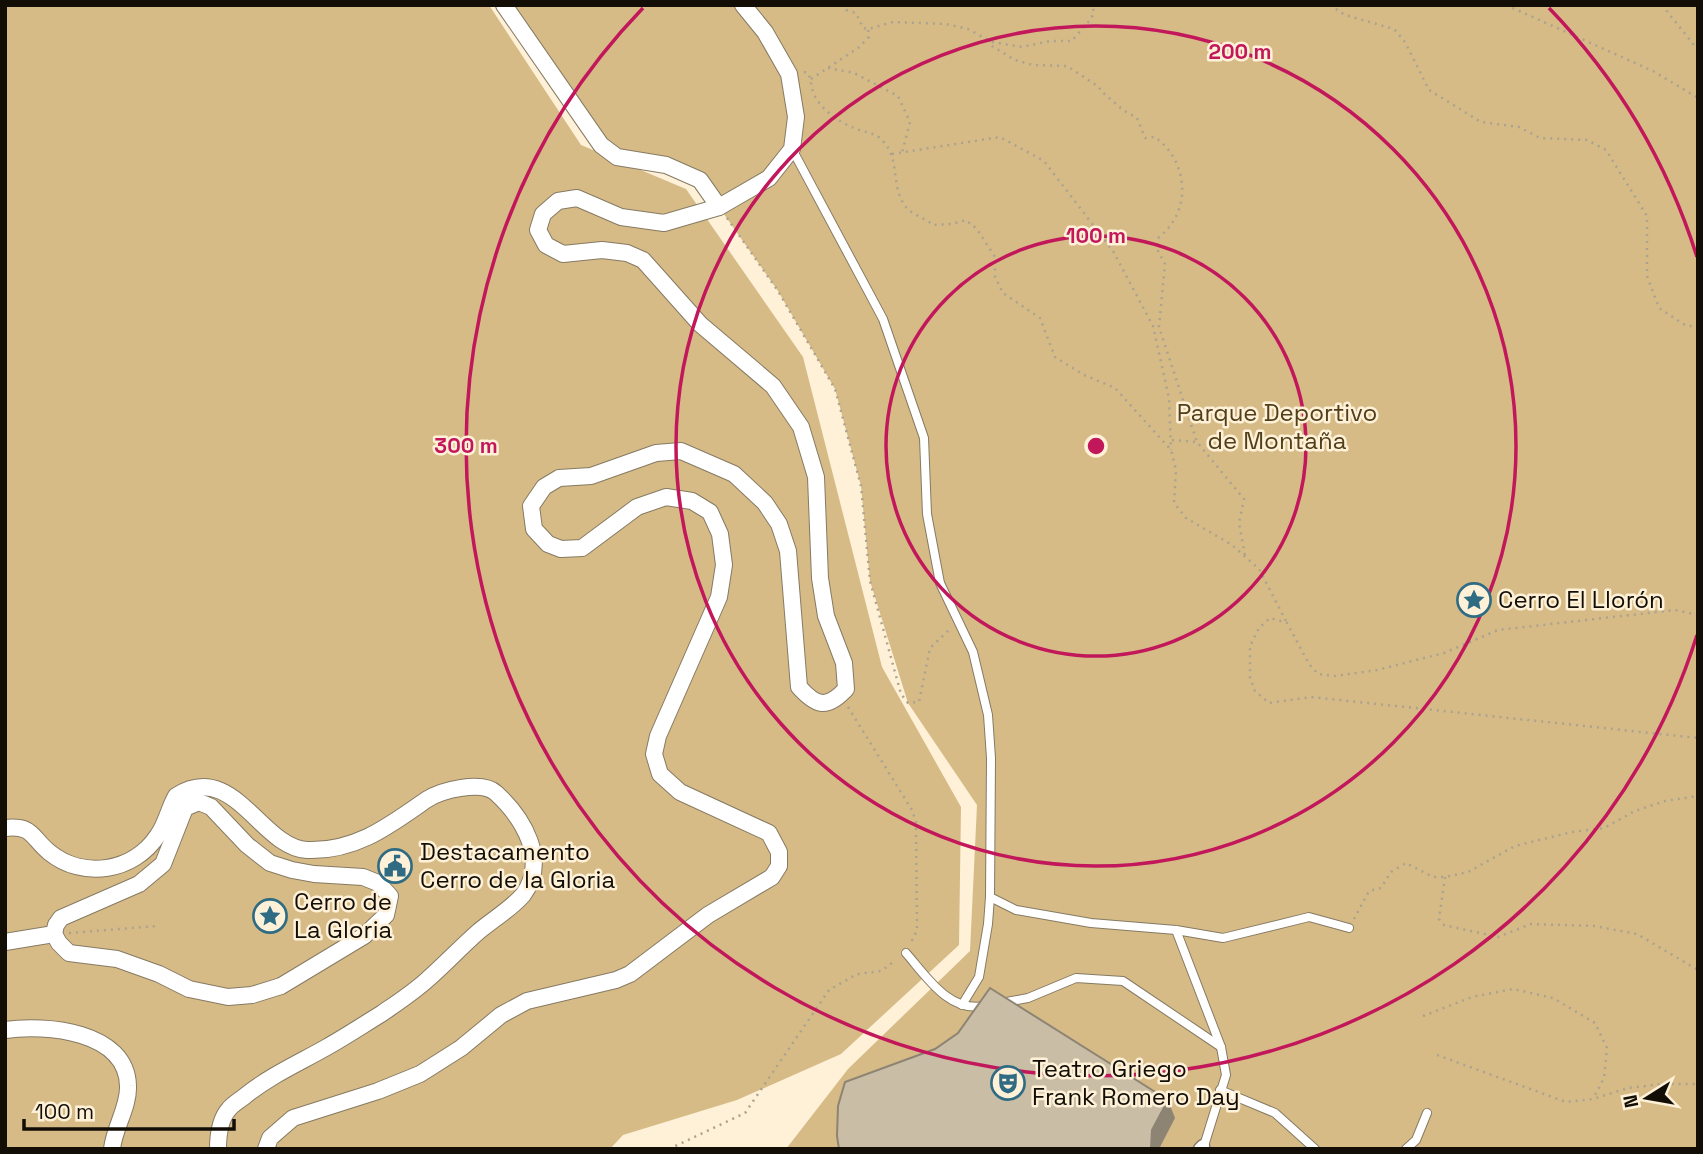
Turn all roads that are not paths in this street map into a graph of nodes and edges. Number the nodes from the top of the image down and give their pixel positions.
1 (504, 5) edge
2 (743, 5) edge
3 (792, 149) junction
4 (719, 207) junction
5 (197, 794) junction
6 (5, 828) edge
7 (990, 897) junction
8 (1349, 928) road end
9 (1176, 930) junction
10 (54, 934) junction
11 (5, 942) edge
12 (906, 953) road end
13 (962, 1005) junction
14 (5, 1030) edge
15 (1221, 1047) junction
16 (1220, 1090) junction
17 (1427, 1113) dead end
18 (1202, 1148) edge
19 (112, 1149) edge
20 (218, 1149) edge
21 (266, 1149) edge
22 (1315, 1149) edge
23 (1406, 1149) edge

1 - 4 street
2 - 3 street
3 - 4 street
3 - 7 lane
4 - 21 street
5 - 6 street
5 - 10 street
5 - 10 street
5 - 20 street
7 - 9 lane
7 - 13 lane
8 - 9 lane
9 - 15 lane
10 - 11 street
12 - 13 lane
13 - 15 lane
14 - 19 street
15 - 16 lane
16 - 18 lane
16 - 22 lane
17 - 23 lane

